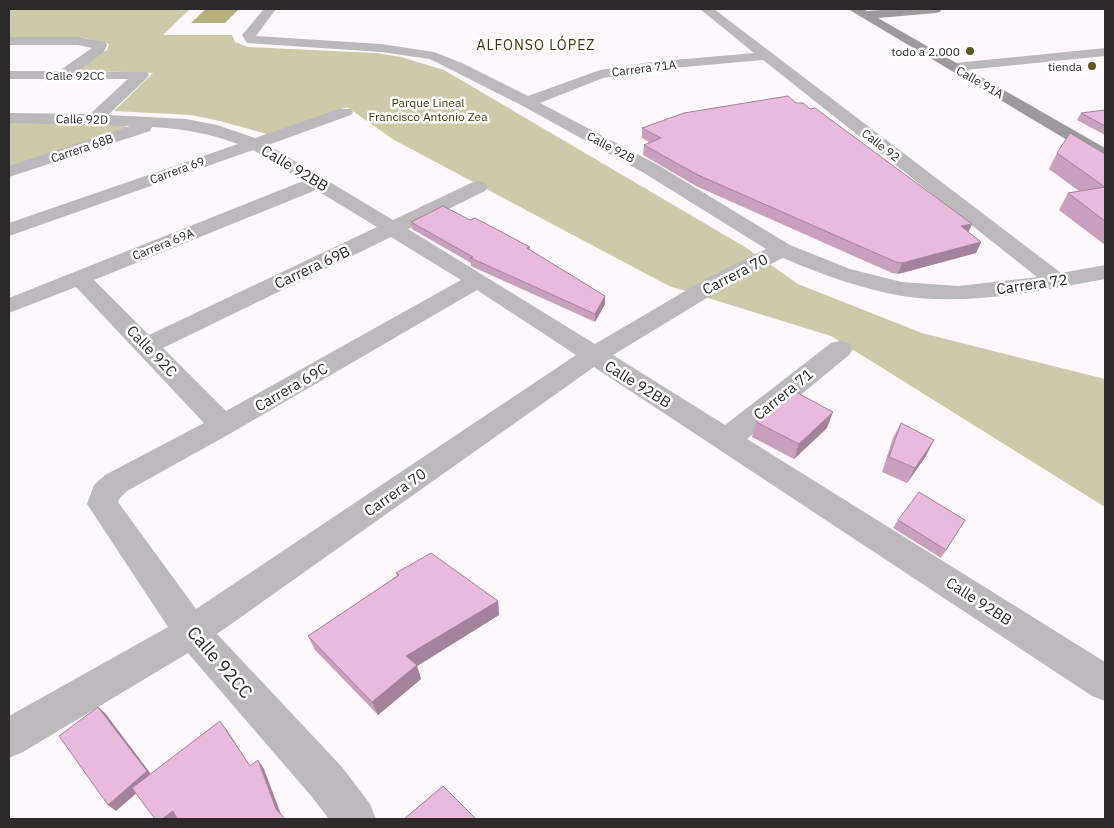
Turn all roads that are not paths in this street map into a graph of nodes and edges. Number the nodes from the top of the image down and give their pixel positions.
1 (270, 9) edge
2 (706, 9) edge
3 (936, 9) edge
4 (861, 12) edge
5 (9, 41) edge
6 (1101, 55) edge
7 (766, 56) junction
8 (955, 67) junction
9 (64, 74) junction
10 (9, 75) edge
11 (142, 75) joint
12 (527, 102) junction
13 (345, 112) dead end
14 (9, 118) edge
15 (94, 119) junction
16 (154, 123) junction
17 (253, 143) junction
18 (1105, 155) edge
19 (9, 172) edge
20 (318, 182) junction
21 (478, 188) dead end
22 (394, 228) junction
23 (9, 230) edge
24 (782, 250) junction
25 (1105, 272) edge
26 (80, 278) junction
27 (477, 280) junction
28 (1057, 281) junction
29 (958, 293) joint
30 (9, 306) edge
31 (146, 346) junction
32 (840, 349) dead end
33 (593, 356) junction
34 (223, 425) junction
35 (726, 440) junction
36 (105, 493) joint
37 (192, 632) junction
38 (1105, 682) edge
39 (9, 738) edge
40 (355, 819) edge

1 - 12 street, Calle 92B
2 - 7 street, Calle 92
3 - 4 street
4 - 8 street, Calle 91A
5 - 9 street
6 - 8 street
7 - 12 street, Carrera 71A
7 - 28 street, Calle 92
8 - 18 street, Calle 91A
9 - 10 street, Calle 92CC
9 - 11 street, Calle 92CC
11 - 15 street, Carrera 68B
12 - 24 street, Calle 92B
13 - 17 street, Carrera 69
14 - 15 street, Calle 92D
15 - 16 street, Calle 92D
16 - 17 street, Calle 92BB
16 - 19 street, Carrera 68B
17 - 20 street, Calle 92BB
17 - 23 street, Carrera 69
20 - 22 street, Calle 92BB
20 - 26 street, Carrera 69A
21 - 22 street, Carrera 69B
22 - 27 street, Calle 92BB
22 - 31 street, Carrera 69B
24 - 29 street, Calle 92B
24 - 33 street, Carrera 70
25 - 28 street, Carrera 72
26 - 30 street, Carrera 69A
26 - 31 street, Calle 92C
27 - 33 street, Calle 92BB
27 - 34 street, Carrera 69C
28 - 29 street, Carrera 72
31 - 34 street, Calle 92C
32 - 35 street, Carrera 71
33 - 35 street, Calle 92BB
33 - 37 street, Carrera 70
34 - 36 street, Carrera 69C
35 - 38 street, Calle 92BB
36 - 37 street, Calle 92CC
37 - 39 street, Carrera 70
37 - 40 street, Calle 92CC

